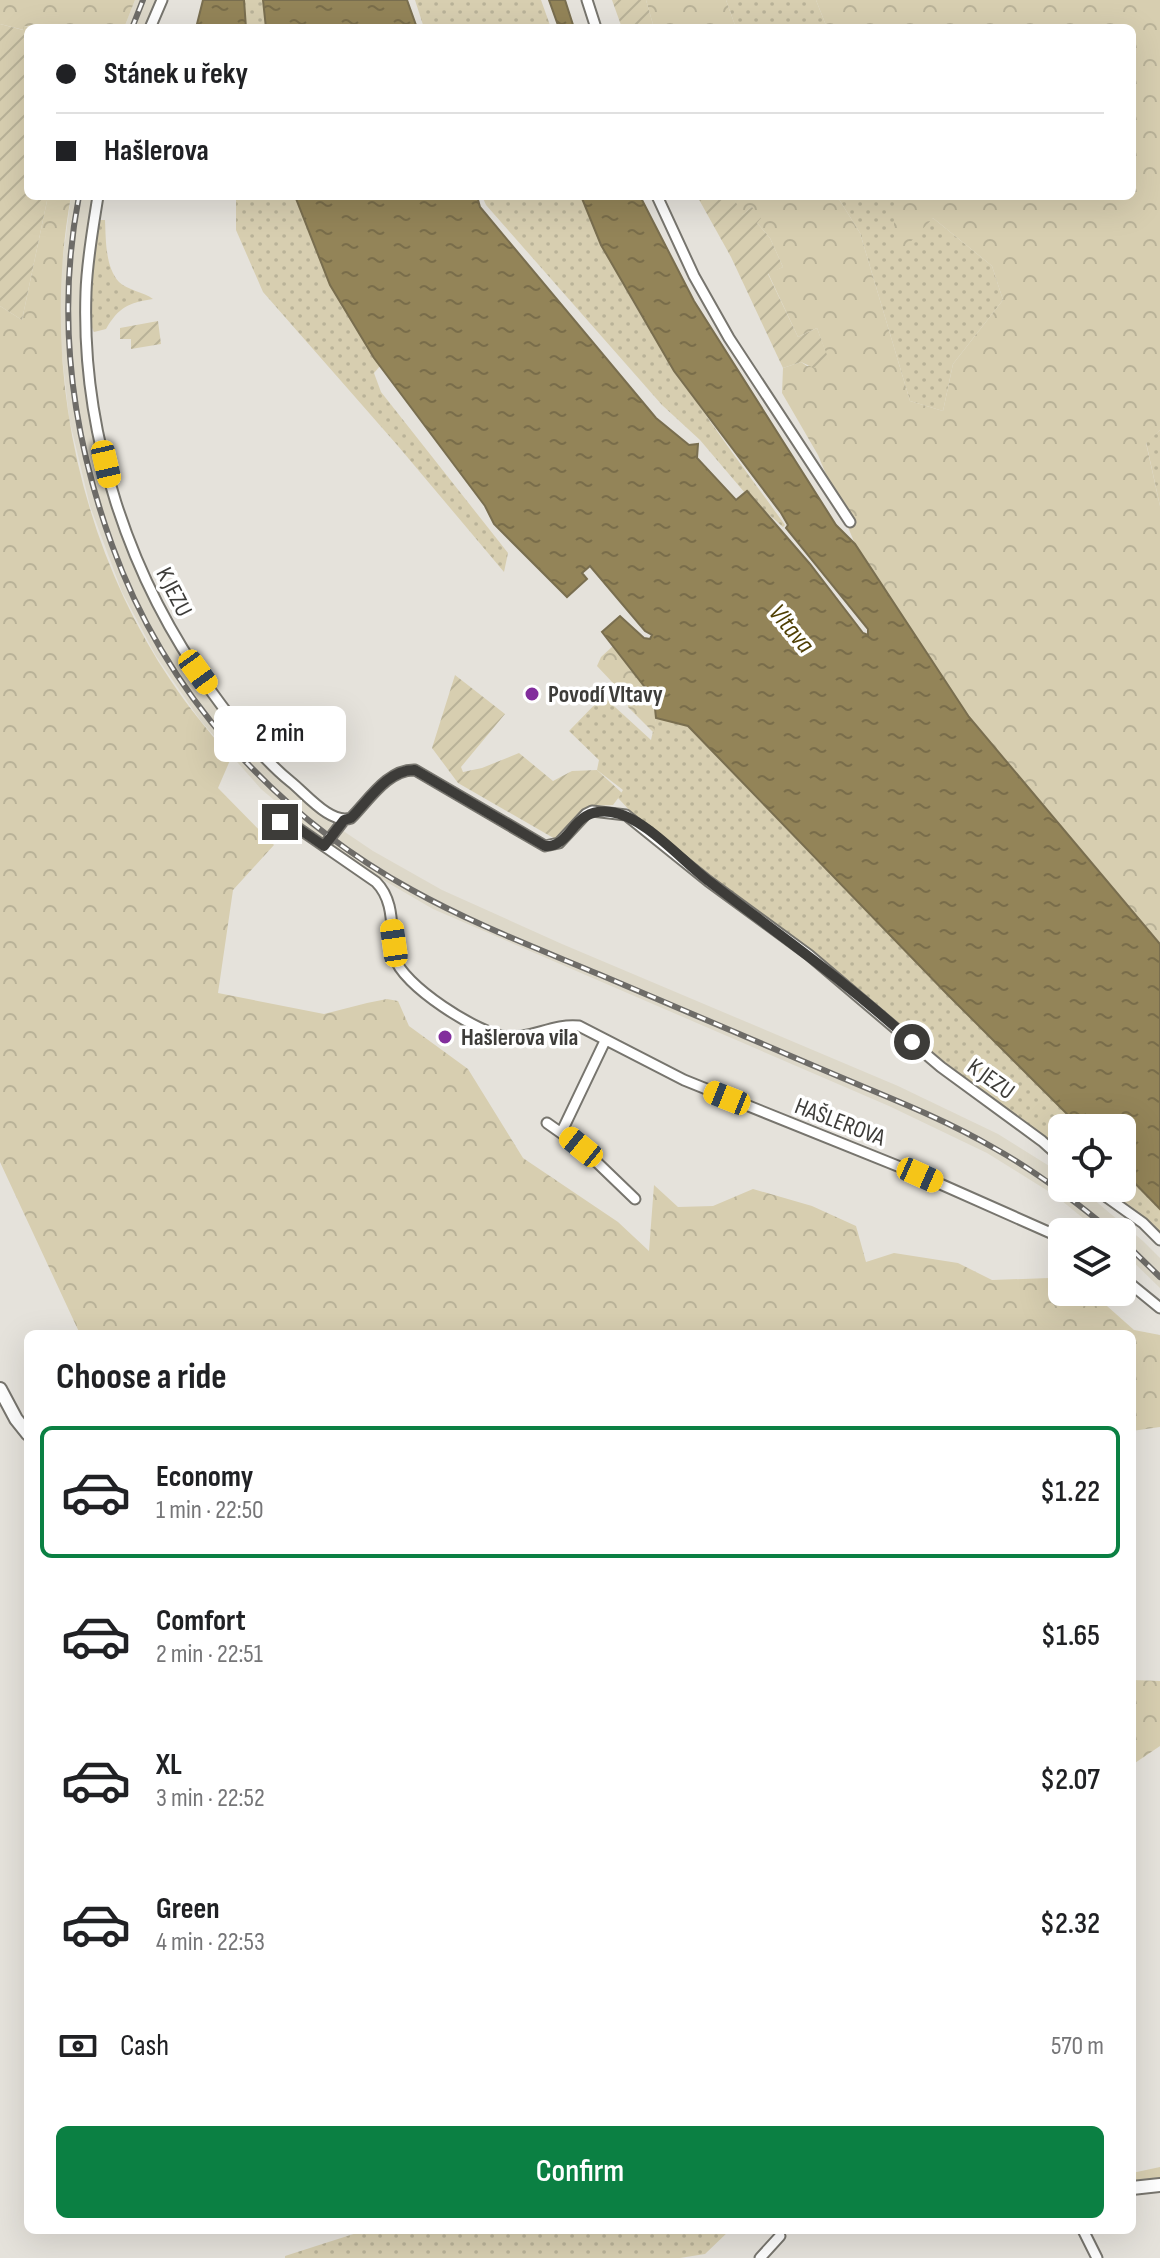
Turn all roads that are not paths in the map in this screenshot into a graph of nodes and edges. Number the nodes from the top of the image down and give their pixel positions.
1 (162, 0) edge
2 (587, 0) edge
3 (152, 24) edge
4 (595, 24) edge
5 (98, 200) edge
6 (659, 200) edge
7 (850, 522) dead end
8 (344, 820) junction
9 (280, 822) dead end
10 (324, 846) junction
11 (605, 1041) junction
12 (547, 1123) dead end
13 (562, 1131) junction
14 (1048, 1146) edge
15 (635, 1199) dead end
16 (1114, 1202) edge
17 (1048, 1232) edge
18 (1160, 1240) edge
19 (1136, 1288) edge
20 (1160, 1308) edge
21 (0, 1389) edge
22 (24, 1429) edge
23 (1160, 2185) edge
24 (1136, 2188) edge
25 (1085, 2234) edge
26 (780, 2236) dead end
27 (760, 2258) edge
28 (1097, 2258) edge

1 - 3 street
2 - 4 street
5 - 8 street, K JEZU
6 - 7 street
8 - 10 street
8 - 14 street, K JEZU
9 - 10 street, HAŠLEROVA
10 - 11 street, HAŠLEROVA
11 - 13 street
11 - 17 street, HAŠLEROVA
12 - 13 street
13 - 15 street
16 - 18 street
19 - 20 street
21 - 22 street
23 - 24 street
25 - 28 street
26 - 27 street

